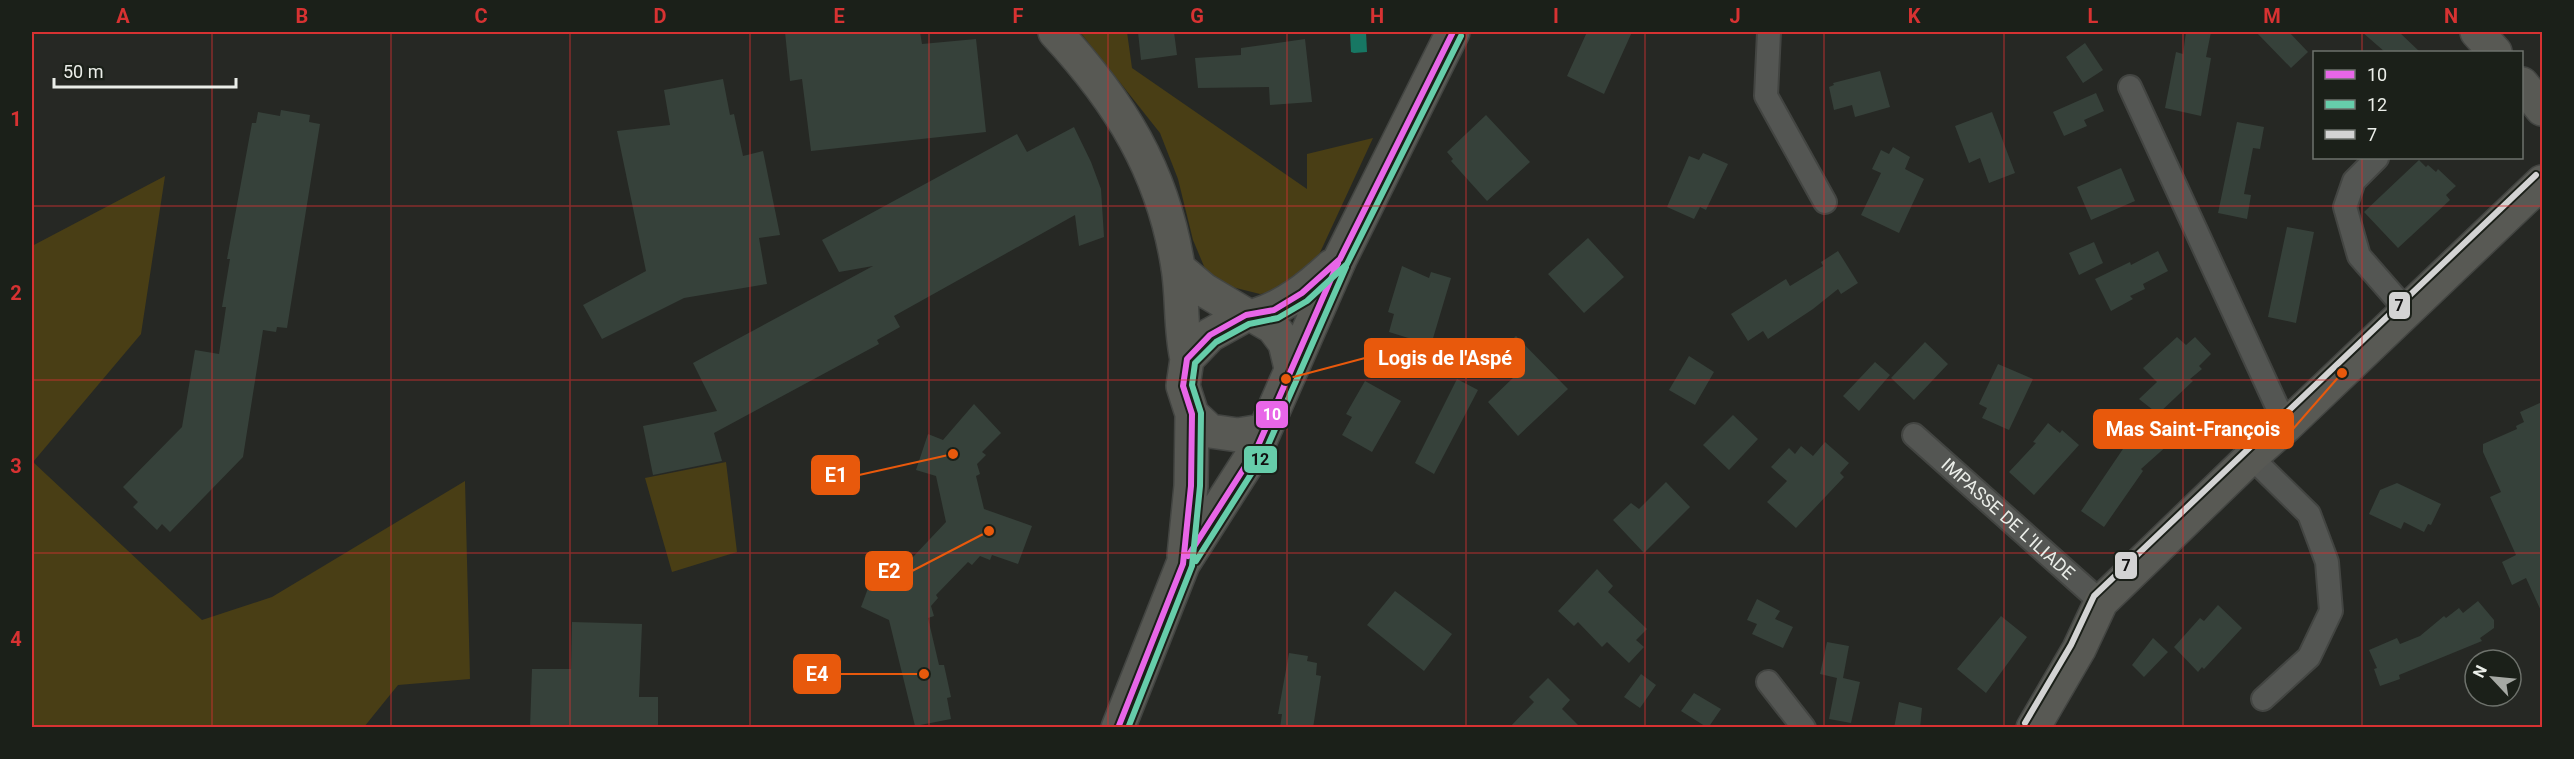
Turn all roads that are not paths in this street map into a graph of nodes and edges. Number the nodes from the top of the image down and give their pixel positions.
1 (1054, 32) edge
2 (1453, 32) edge
3 (1769, 32) edge
4 (2523, 85) edge
5 (2130, 87) dead end
6 (2542, 109) edge
7 (2376, 159) edge
8 (2542, 182) edge
9 (1825, 202) dead end
10 (1340, 259) junction
11 (1178, 268) junction
12 (2407, 311) junction
13 (1250, 315) junction
14 (1187, 359) junction
15 (1291, 368) junction
16 (1192, 414) junction
17 (2286, 426) junction
18 (1262, 431) junction
19 (1914, 435) dead end
20 (2251, 457) junction
21 (1183, 564) junction
22 (2101, 602) junction
23 (1768, 682) dead end
24 (2263, 699) dead end
25 (1118, 728) edge
26 (1804, 728) edge
27 (2033, 728) edge

1 - 11 street
2 - 10 street
3 - 9 street
4 - 6 street
5 - 17 street
7 - 12 street
8 - 12 street
10 - 13 street
10 - 15 street
11 - 13 street
11 - 14 street
12 - 17 street
13 - 14 street
13 - 15 street
14 - 16 street
15 - 18 street
16 - 18 street
16 - 21 street
17 - 20 street
18 - 21 street
19 - 22 street, IMPASSE DE L'ILIADE
20 - 22 street
20 - 24 street
21 - 25 street
22 - 27 street
23 - 26 street

